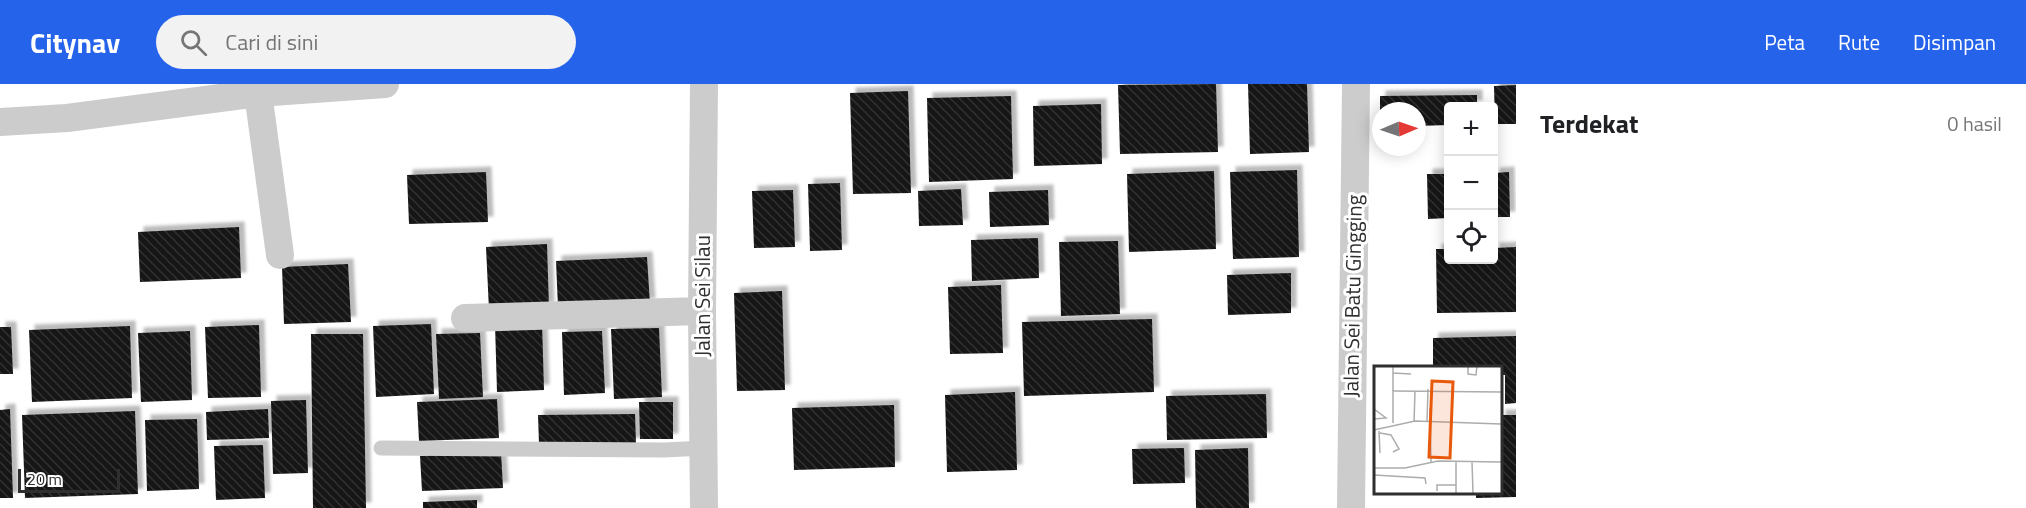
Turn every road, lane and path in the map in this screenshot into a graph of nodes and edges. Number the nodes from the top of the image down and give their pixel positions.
1 (385, 84) edge
2 (704, 84) edge
3 (1356, 84) edge
4 (258, 93) junction
5 (0, 122) edge
6 (280, 255) dead end
7 (702, 311) junction
8 (465, 318) dead end
9 (381, 448) dead end
10 (705, 448) junction
11 (704, 508) edge
12 (1352, 508) edge

1 - 4 street
2 - 7 street, Jalan Sei Silau
3 - 12 street, Jalan Sei Batu Gingging
4 - 5 street
4 - 6 street
7 - 8 street
7 - 10 street, Jalan Sei Silau
9 - 10 lane
10 - 11 street, Jalan Sei Silau

